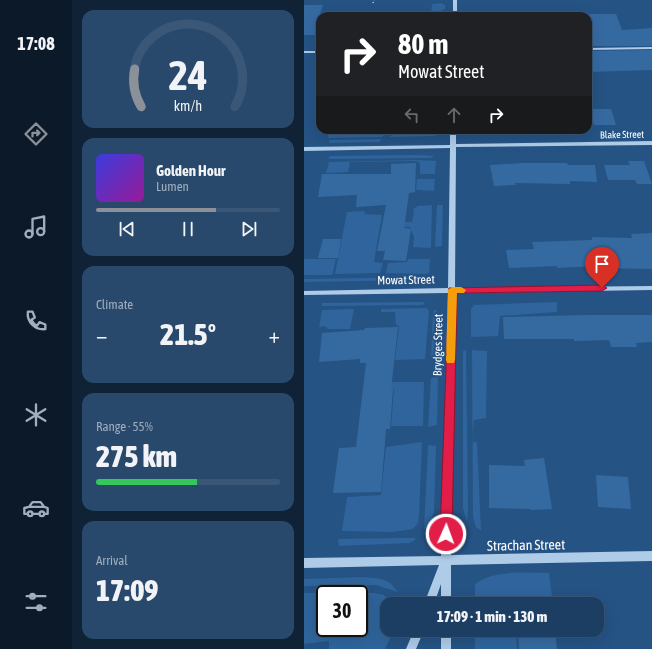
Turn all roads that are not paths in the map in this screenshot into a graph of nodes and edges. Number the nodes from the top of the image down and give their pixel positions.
1 (455, 0) edge
2 (455, 12) edge
3 (652, 48) edge
4 (592, 49) edge
5 (304, 52) edge
6 (316, 52) edge
7 (453, 134) edge
8 (652, 143) edge
9 (453, 146) junction
10 (304, 149) edge
11 (652, 288) edge
12 (452, 290) junction
13 (304, 293) edge
14 (652, 556) edge
15 (445, 561) junction
16 (304, 563) edge
17 (432, 597) edge
18 (446, 597) edge
19 (416, 637) edge
20 (446, 637) edge
21 (411, 649) edge
22 (446, 649) edge

1 - 2 street
3 - 4 street
5 - 6 street
7 - 9 street, Brydges Street
8 - 9 street, Blake Street
9 - 10 street, Blake Street
9 - 12 street, Brydges Street
11 - 12 street, Mowat Street
12 - 13 street, Mowat Street
12 - 15 street, Brydges Street
14 - 15 street, Strachan Street
15 - 16 street, Strachan Street
15 - 17 street, Brydges Street
15 - 18 street, Brydges Street
19 - 21 street
20 - 22 street

